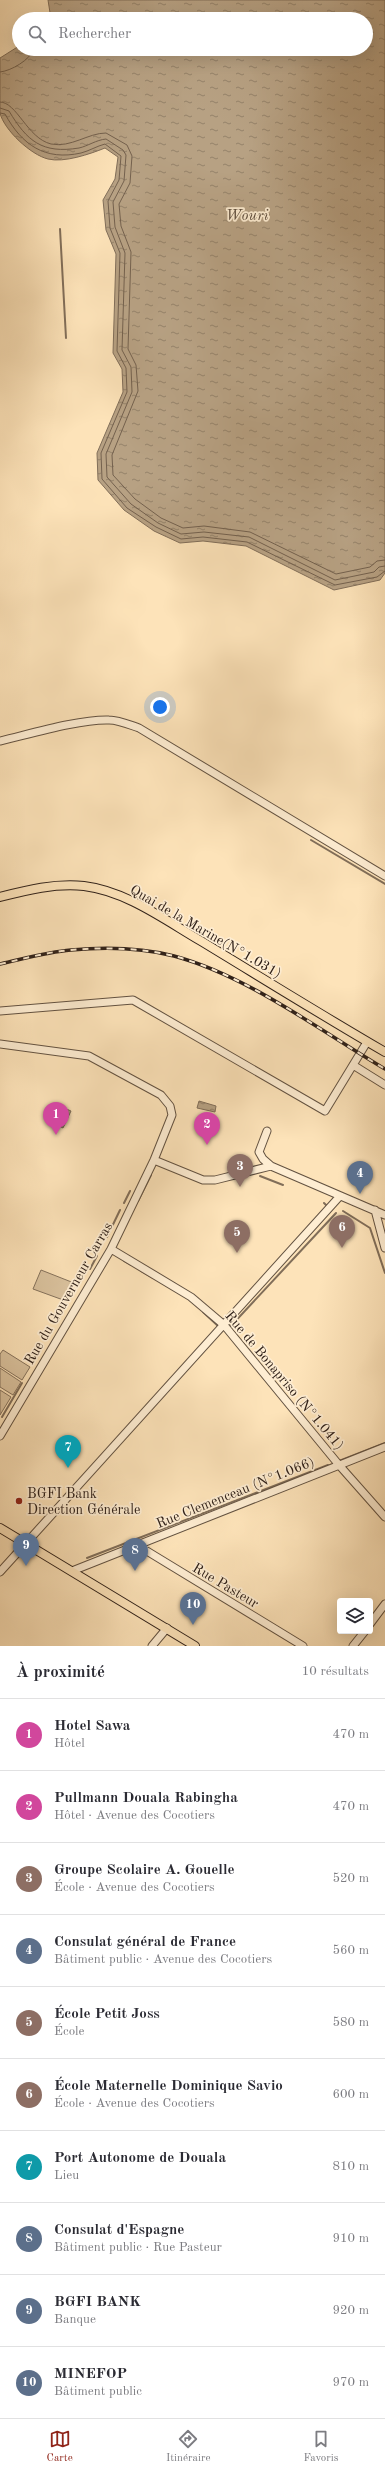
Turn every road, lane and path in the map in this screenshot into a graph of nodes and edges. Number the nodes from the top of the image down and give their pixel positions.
1 (0, 741) edge
2 (385, 876) edge
3 (0, 897) edge
4 (0, 1011) edge
5 (367, 1042) junction
6 (0, 1044) edge
7 (385, 1052) edge
8 (353, 1065) junction
9 (385, 1085) edge
10 (266, 1131) dead end
11 (154, 1160) junction
12 (271, 1166) junction
13 (340, 1196) junction
14 (375, 1210) junction
15 (385, 1215) edge
16 (111, 1248) junction
17 (385, 1248) edge
18 (224, 1325) junction
19 (0, 1436) edge
20 (385, 1447) edge
21 (339, 1465) junction
22 (385, 1517) edge
23 (0, 1528) edge
24 (26, 1543) junction
25 (137, 1545) junction
26 (72, 1571) junction
27 (0, 1572) edge
28 (385, 1604) edge
29 (378, 1614) junction
30 (385, 1619) edge
31 (373, 1620) edge
32 (167, 1628) junction
33 (363, 1634) edge
34 (152, 1646) edge
35 (195, 1646) edge
36 (303, 1646) edge
37 (354, 1646) edge

1 - 2 street
3 - 5 main road, Quai de la Marine(N°1.031)
4 - 8 street
5 - 7 main road, Quai de la Marine(N°1.031)
5 - 8 street
6 - 11 street, Rue du Gouverneur Carras
8 - 9 street
10 - 12 street
11 - 12 street
11 - 16 street, Rue du Gouverneur Carras
12 - 13 street
13 - 14 street
13 - 18 street
14 - 15 street
14 - 17 street
16 - 18 street, Rue de Bonapriso (N°1.041)
16 - 19 street, Rue du Gouverneur Carras
18 - 21 street, Rue de Bonapriso (N°1.041)
18 - 24 street
20 - 21 street, Rue Clemenceau (N°1.066)
21 - 22 street, Rue de Bonapriso (N°1.041)
21 - 25 street, Rue Clemenceau (N°1.066)
23 - 24 main road
24 - 26 main road
24 - 27 street
25 - 26 street, Rue Clemenceau (N°1.066)
25 - 36 street, Rue Pasteur
26 - 32 main road
28 - 29 street
29 - 30 street
29 - 31 street
32 - 34 street
32 - 35 main road
33 - 37 street

